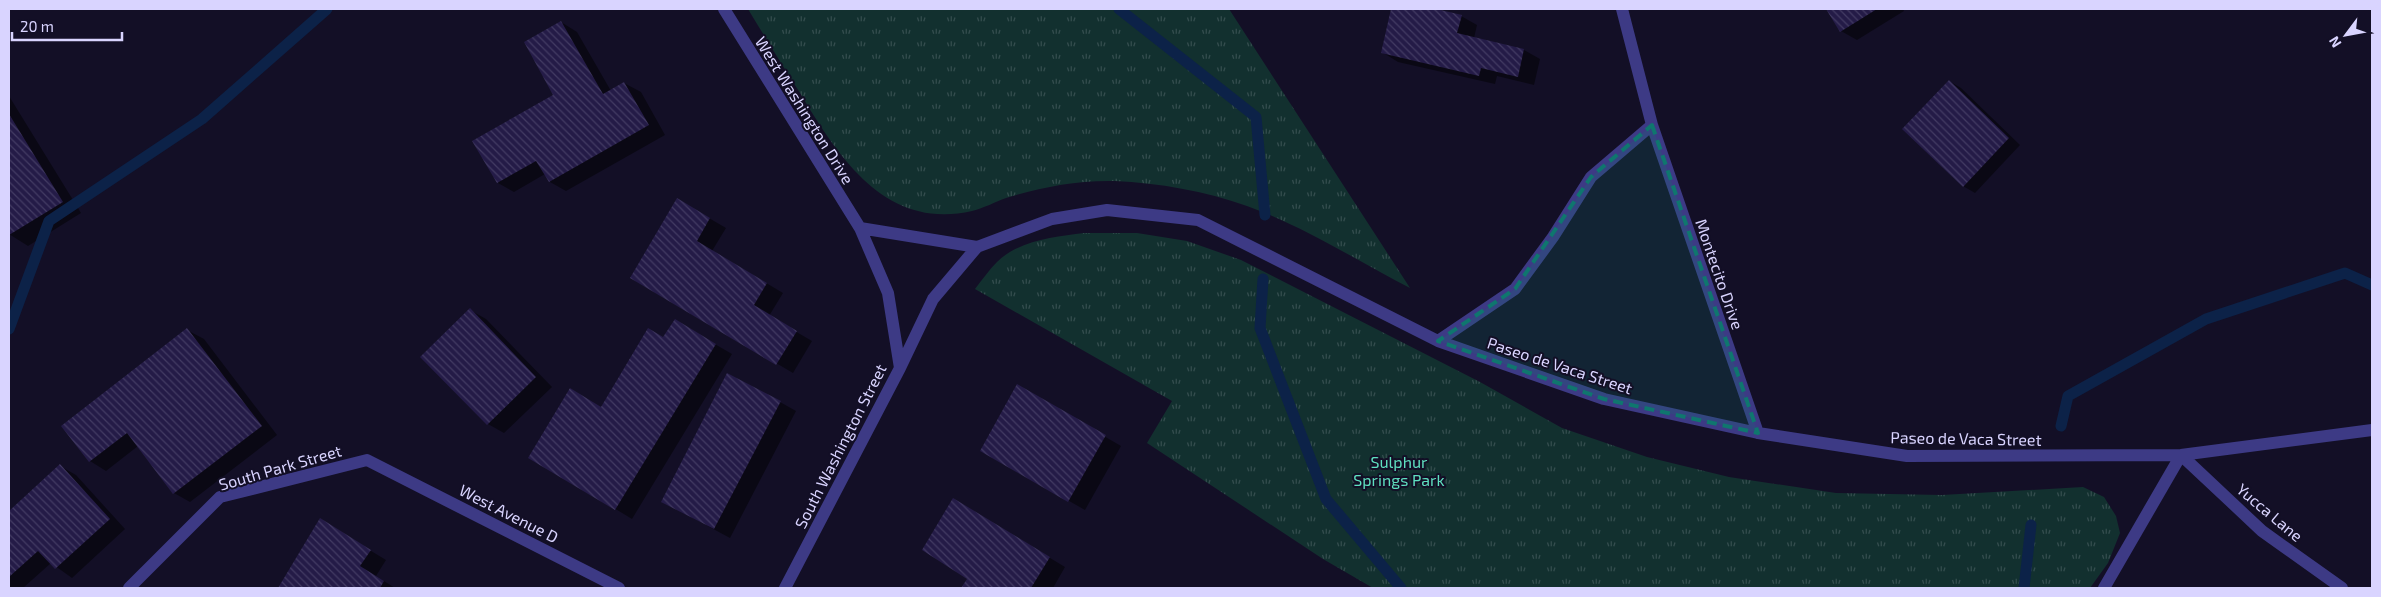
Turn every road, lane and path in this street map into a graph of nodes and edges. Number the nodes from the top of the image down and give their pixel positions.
1 (724, 9) edge
2 (1622, 9) edge
3 (1652, 125) junction
4 (860, 228) junction
5 (977, 246) junction
6 (1438, 341) junction
7 (900, 368) junction
8 (2372, 430) edge
9 (1758, 433) junction
10 (2181, 455) junction
11 (383, 466) joint
12 (130, 588) edge
13 (619, 588) edge
14 (785, 588) edge
15 (2104, 588) edge
16 (2342, 588) edge

1 - 4 street, West Washington Drive
2 - 3 street, Montecito Drive
3 - 6 street
3 - 9 street, Montecito Drive
4 - 5 street, Paseo de Vaca Street
4 - 7 street, South Washington Street
5 - 6 street, Paseo de Vaca Street
5 - 7 street
6 - 9 street, Paseo de Vaca Street
7 - 14 street, South Washington Street
8 - 10 street, Paseo de Vaca Street
9 - 10 street, Paseo de Vaca Street
10 - 15 street
10 - 16 street, Yucca Lane
11 - 12 street, South Park Street
11 - 13 street, West Avenue D

